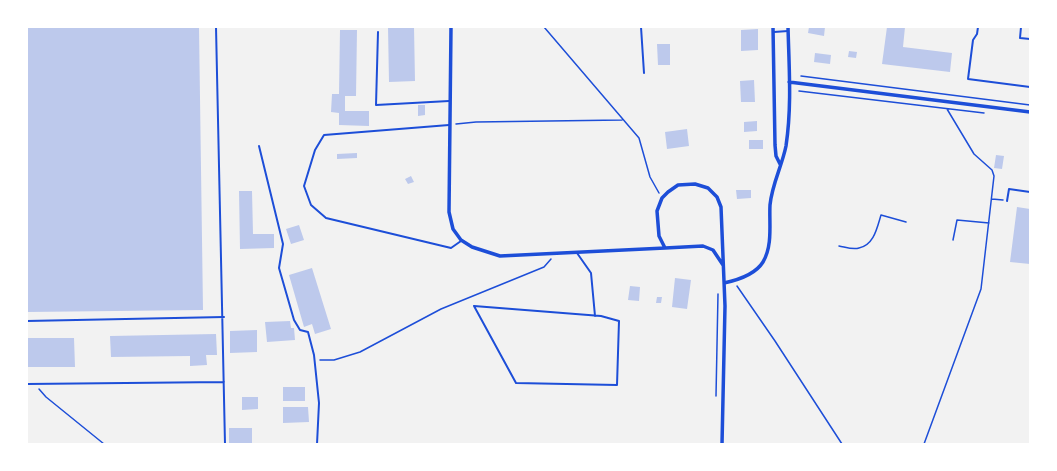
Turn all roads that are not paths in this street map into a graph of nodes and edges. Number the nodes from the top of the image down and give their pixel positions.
1 (216, 27) edge
2 (451, 27) edge
3 (641, 27) edge
4 (773, 27) edge
5 (978, 27) edge
6 (1022, 27) edge
7 (788, 29) edge
8 (378, 32) dead end
9 (773, 32) junction
10 (1030, 39) edge
11 (644, 73) dead end
12 (789, 82) junction
13 (1030, 87) edge
14 (449, 101) junction
15 (1030, 112) edge
16 (449, 125) junction
17 (259, 146) dead end
18 (780, 164) junction
19 (1030, 192) edge
20 (1007, 201) road end
21 (461, 240) junction
22 (665, 248) junction
23 (577, 253) junction
24 (723, 266) junction
25 (724, 283) junction
26 (595, 316) junction
27 (224, 317) junction
28 (27, 321) edge
29 (224, 382) junction
30 (27, 384) edge
31 (225, 444) edge
32 (317, 444) edge
33 (722, 444) edge

1 - 27 lane
2 - 14 street
3 - 11 lane
4 - 9 street
5 - 13 lane
6 - 10 lane
7 - 9 lane
7 - 12 street
8 - 14 lane
9 - 18 street
12 - 15 street
12 - 18 street
14 - 16 street
16 - 21 street
16 - 21 lane
17 - 32 lane
18 - 25 street
19 - 20 lane
21 - 23 street
22 - 23 street
22 - 24 street
22 - 24 street
23 - 26 lane
24 - 25 street
25 - 33 street
26 - 26 lane
27 - 28 lane
27 - 29 lane
29 - 30 lane
29 - 31 lane

